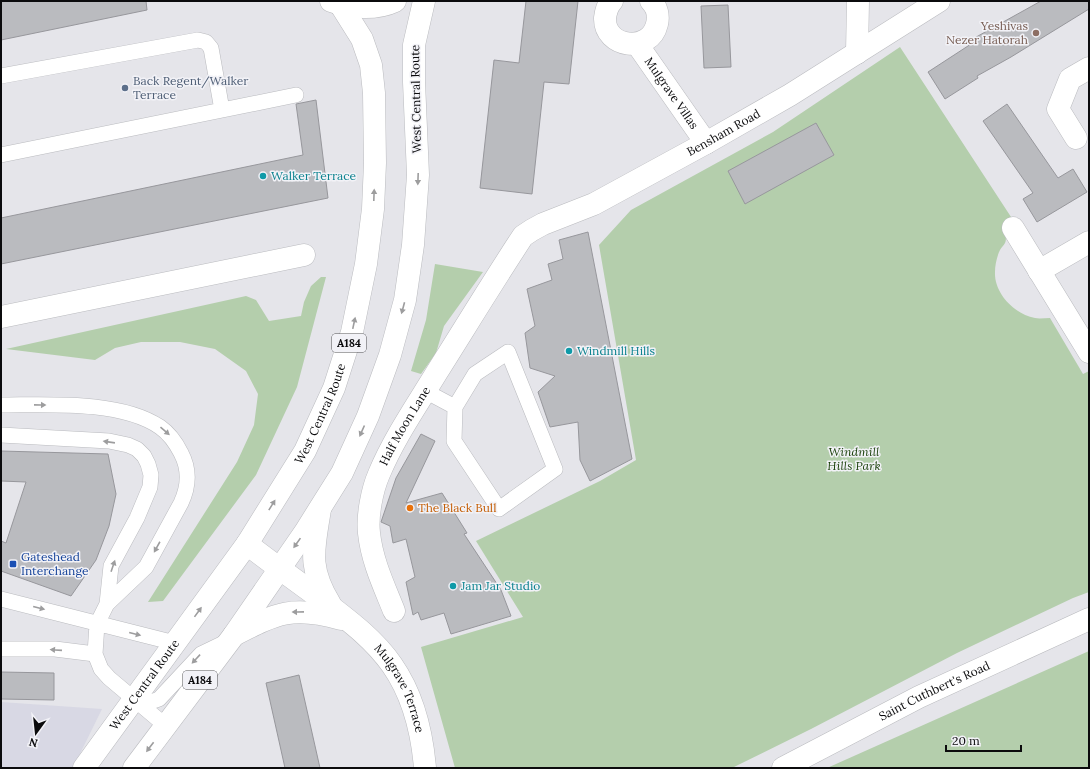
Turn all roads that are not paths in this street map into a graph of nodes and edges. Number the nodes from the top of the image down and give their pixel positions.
1 (395, 1) edge
2 (424, 1) edge
3 (612, 1) edge
4 (651, 1) edge
5 (858, 1) edge
6 (940, 1) edge
7 (335, 3) edge
8 (637, 44) junction
9 (857, 53) junction
10 (1089, 68) edge
11 (1, 76) edge
12 (296, 95) dead end
13 (222, 110) junction
14 (1076, 138) dead end
15 (706, 143) junction
16 (1, 155) edge
17 (1013, 228) dead end
18 (1089, 242) edge
19 (304, 255) dead end
20 (509, 258) joint
21 (1039, 271) junction
22 (1, 317) edge
23 (1089, 352) edge
24 (426, 391) junction
25 (1, 405) edge
26 (455, 407) junction
27 (1, 435) edge
28 (320, 509) junction
29 (247, 544) junction
30 (279, 569) junction
31 (1, 599) edge
32 (107, 604) junction
33 (333, 608) junction
34 (394, 611) dead end
35 (1089, 619) edge
36 (350, 621) junction
37 (97, 624) junction
38 (232, 637) junction
39 (176, 643) junction
40 (1, 649) edge
41 (95, 654) junction
42 (135, 700) junction
43 (166, 726) junction
44 (84, 768) edge
45 (134, 768) edge
46 (425, 768) edge
47 (783, 768) edge

1 - 7 main road
2 -> 28 main road, West Central Route / A184
3 - 8 main road
4 - 8 main road, Mulgrave Villas
5 - 9 main road
6 - 9 main road, Bensham Road
29 -> 7 main road, West Central Route / A184
8 - 15 main road, Mulgrave Villas
9 - 15 main road, Bensham Road
10 - 14 main road
11 - 13 lane
12 - 13 lane
13 - 16 lane
15 - 20 main road, Bensham Road
17 - 21 main road
18 - 21 main road
19 - 22 main road
20 - 24 main road, Half Moon Lane
21 - 23 main road
24 - 26 lane
24 - 34 main road, Half Moon Lane
25 -> 32 lane
26 - 26 lane
32 -> 27 lane
28 -> 30 main road, West Central Route / A184
28 - 33 main road, Mulgrave Terrace
29 - 30 main road, Mulgrave Terrace
39 -> 29 main road, West Central Route / A184
30 - 33 main road, Mulgrave Terrace
30 - 38 main road, West Central Route / A184
31 -> 37 lane
32 - 37 lane
33 - 36 main road, Mulgrave Terrace
35 - 47 main road, Saint Cuthbert's Road
36 -> 38 main road, Mulgrave Terrace
36 - 46 main road, Mulgrave Terrace
37 -> 39 lane
37 - 41 lane
38 -> 42 lane
38 - 43 main road, West Central Route / A184
39 - 42 main road, West Central Route / A184
41 -> 40 lane
41 - 42 lane
42 - 43 lane
42 - 44 main road, West Central Route / A184
43 -> 45 main road, West Central Route / A184

